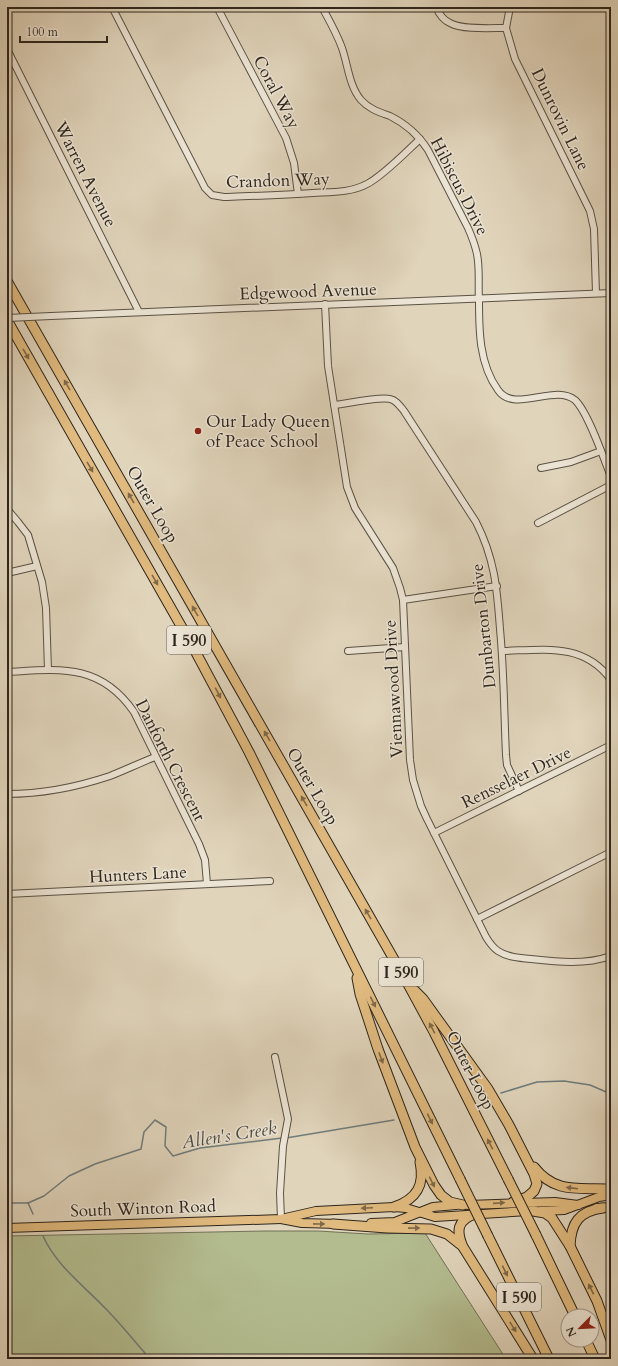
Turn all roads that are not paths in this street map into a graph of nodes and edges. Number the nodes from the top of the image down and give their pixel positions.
1 (112, 7) edge
2 (217, 7) edge
3 (322, 7) edge
4 (436, 7) edge
5 (510, 7) edge
6 (506, 28) junction
7 (7, 49) edge
8 (420, 138) junction
9 (298, 194) junction
10 (7, 280) edge
11 (611, 293) edge
12 (596, 294) junction
13 (478, 299) junction
14 (325, 304) junction
15 (139, 312) junction
16 (7, 319) edge
17 (334, 405) junction
18 (601, 451) junction
19 (541, 468) dead end
20 (611, 477) edge
21 (611, 485) edge
22 (7, 509) edge
23 (538, 523) dead end
24 (37, 566) junction
25 (7, 573) edge
26 (496, 586) junction
27 (403, 600) junction
28 (405, 647) junction
29 (348, 651) dead end
30 (502, 651) junction
31 (48, 670) junction
32 (7, 672) edge
33 (611, 680) edge
34 (611, 745) edge
35 (155, 757) junction
36 (519, 791) junction
37 (7, 794) edge
38 (434, 833) junction
39 (611, 852) edge
40 (270, 881) dead end
41 (207, 884) junction
42 (7, 894) edge
43 (477, 919) junction
44 (611, 956) edge
45 (355, 967) junction
46 (408, 984) junction
47 (275, 1057) dead end
48 (415, 1147) junction
49 (524, 1155) junction
50 (611, 1189) edge
51 (611, 1195) edge
52 (513, 1202) junction
53 (463, 1205) junction
54 (579, 1205) junction
55 (394, 1207) junction
56 (607, 1208) edge
57 (533, 1211) junction
58 (419, 1212) junction
59 (475, 1214) junction
60 (281, 1219) junction
61 (334, 1224) junction
62 (7, 1228) edge
63 (570, 1246) junction
64 (463, 1247) junction
65 (571, 1308) edge
66 (611, 1340) edge
67 (590, 1348) edge
68 (532, 1359) edge
69 (549, 1359) edge
70 (595, 1359) edge

1 - 9 street, Crandon Way
2 - 9 street, Coral Way
3 - 8 street, Hibiscus Drive
4 - 6 street
5 - 6 street, Dunrovin Lane
6 - 12 street, Dunrovin Lane
7 - 15 street, Warren Avenue
8 - 9 street, Crandon Way
8 - 13 street, Hibiscus Drive
46 -> 10 highway, Outer Loop / I 590
11 - 12 street, Edgewood Avenue
12 - 13 street, Edgewood Avenue
13 - 14 street, Edgewood Avenue
13 - 18 street, Hibiscus Drive
14 - 15 street, Edgewood Avenue
14 - 17 street, Viennawood Drive
15 - 16 street, Edgewood Avenue, bridge
16 -> 45 highway, Outer Loop / I 590
17 - 26 street, Dunbarton Drive
17 - 27 street, Viennawood Drive
18 - 19 street
18 - 20 street, Hibiscus Drive
21 - 23 street
22 - 24 street
24 - 25 street
24 - 31 street
26 - 27 street
26 - 30 street, Dunbarton Drive
27 - 28 street, Viennawood Drive
28 - 29 street
28 - 38 street, Viennawood Drive
30 - 33 street
30 - 36 street, Dunbarton Drive
31 - 32 street, Danforth Crescent
31 - 35 street, Danforth Crescent
34 - 36 street, Rensselaer Drive
35 - 37 street
35 - 41 street, Danforth Crescent
36 - 38 street, Rensselaer Drive
38 - 43 street, Viennawood Drive
39 - 43 street
40 - 41 street, Hunters Lane
41 - 42 street, Hunters Lane
43 - 44 street, Viennawood Drive
45 -> 48 highway
45 -> 69 highway, Outer Loop / I 590, bridge
46 - 49 highway
65 -> 46 highway, Outer Loop / I 590, bridge
47 - 60 street
48 -> 53 highway
48 - 55 highway
50 -> 49 highway
49 - 52 highway
51 - 54 main road, South Winton Road
53 -> 52 main road, South Winton Road
52 - 54 main road, South Winton Road
53 - 58 main road, South Winton Road
54 - 56 main road, South Winton Road
54 - 57 main road, South Winton Road
55 - 58 main road, South Winton Road
55 -> 60 main road, South Winton Road
56 - 63 highway
57 - 59 main road, South Winton Road
57 - 63 highway
58 - 59 main road, South Winton Road
58 - 61 main road, South Winton Road
59 - 64 highway
60 -> 61 main road, South Winton Road
60 - 62 main road, South Winton Road
61 -> 64 highway
66 -> 63 highway
64 -> 68 highway
67 - 70 highway

